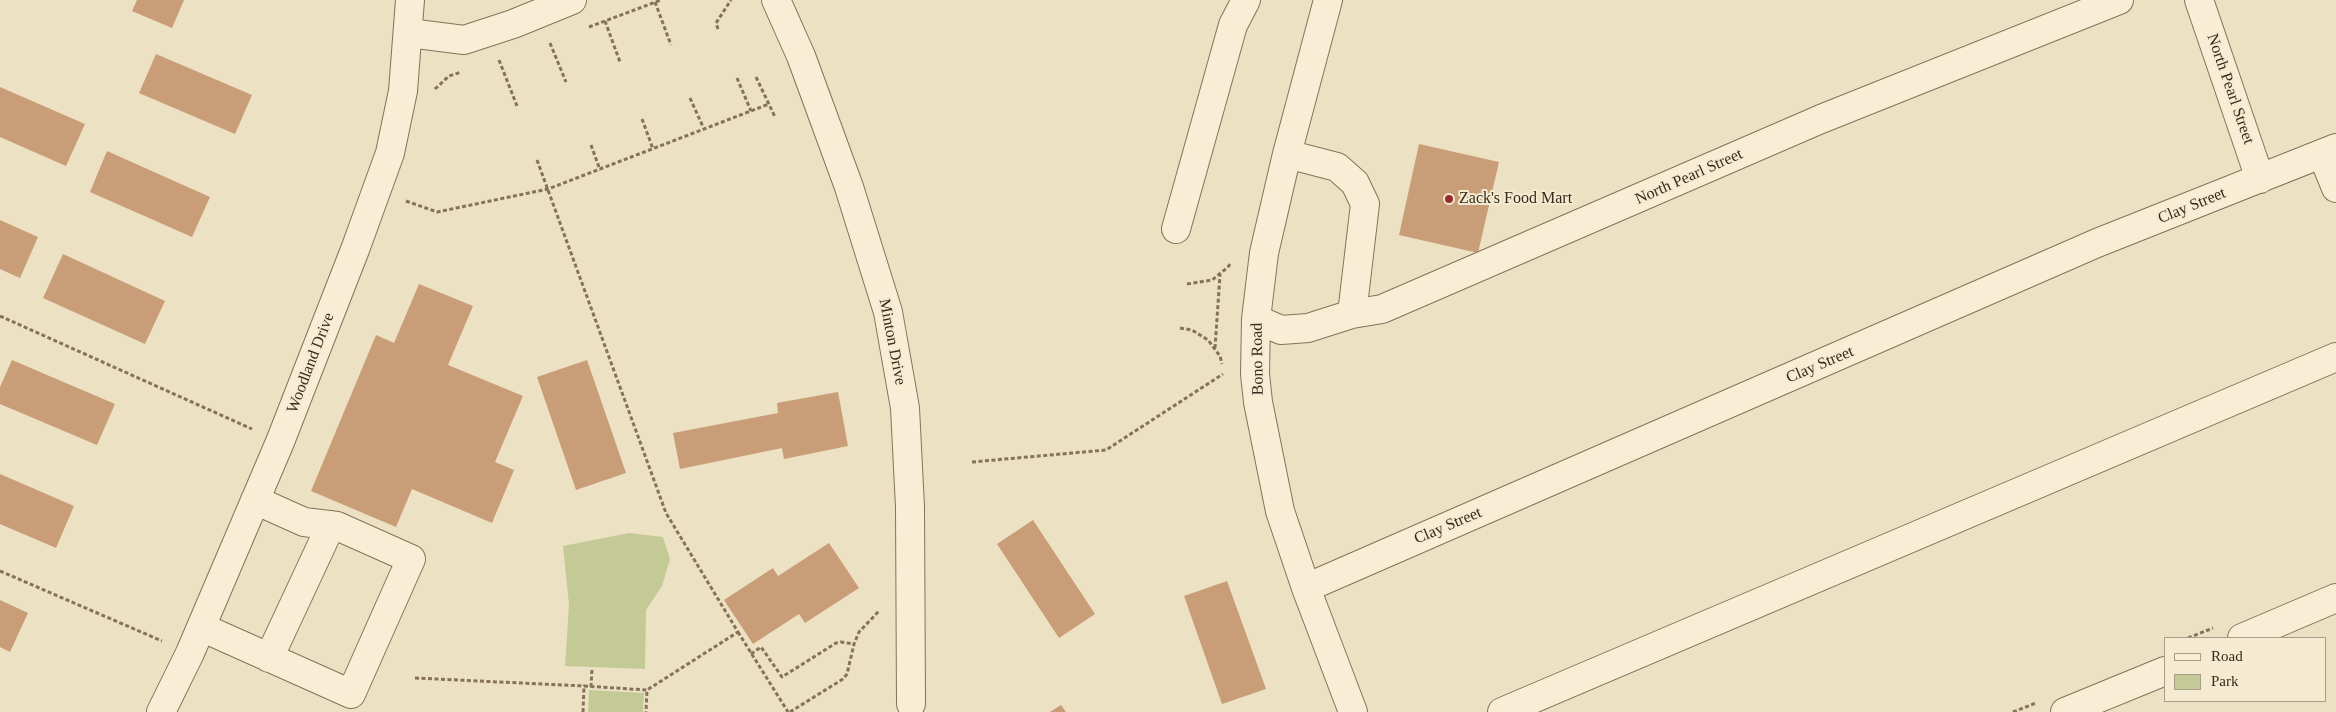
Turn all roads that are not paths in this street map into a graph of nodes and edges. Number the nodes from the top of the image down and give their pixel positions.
1 (410, 0) edge
2 (572, 0) edge
3 (776, 0) edge
4 (1246, 0) edge
5 (1328, 0) edge
6 (2119, 0) edge
7 (2199, 0) edge
8 (409, 33) junction
9 (2329, 151) edge
10 (1287, 154) junction
11 (2260, 178) junction
12 (2336, 188) edge
13 (1176, 229) dead end
14 (1352, 314) junction
15 (1256, 319) junction
16 (2336, 357) edge
17 (255, 500) junction
18 (331, 525) junction
19 (1306, 588) junction
20 (2336, 598) edge
21 (201, 627) junction
22 (2244, 637) edge
23 (269, 658) junction
24 (2164, 671) edge
25 (911, 704) dead end
26 (161, 712) edge
27 (1353, 712) edge
28 (1502, 712) edge
29 (2065, 712) edge

1 - 8 street, Woodland Drive
2 - 8 street
3 - 25 street, Minton Drive
4 - 13 street
5 - 10 street, Bono Road
6 - 14 street, North Pearl Street
7 - 11 street, North Pearl Street
8 - 17 street, Woodland Drive
9 - 11 street, Clay Street
9 - 12 street
10 - 14 street
10 - 15 street, Bono Road
11 - 19 street, Clay Street
14 - 15 street, North Pearl Street
15 - 19 street, Bono Road
16 - 28 street
17 - 18 street
17 - 21 street, Woodland Drive
18 - 23 street
18 - 23 street
19 - 27 street, Bono Road
20 - 22 street
21 - 23 street
21 - 26 street, Woodland Drive
24 - 29 street

